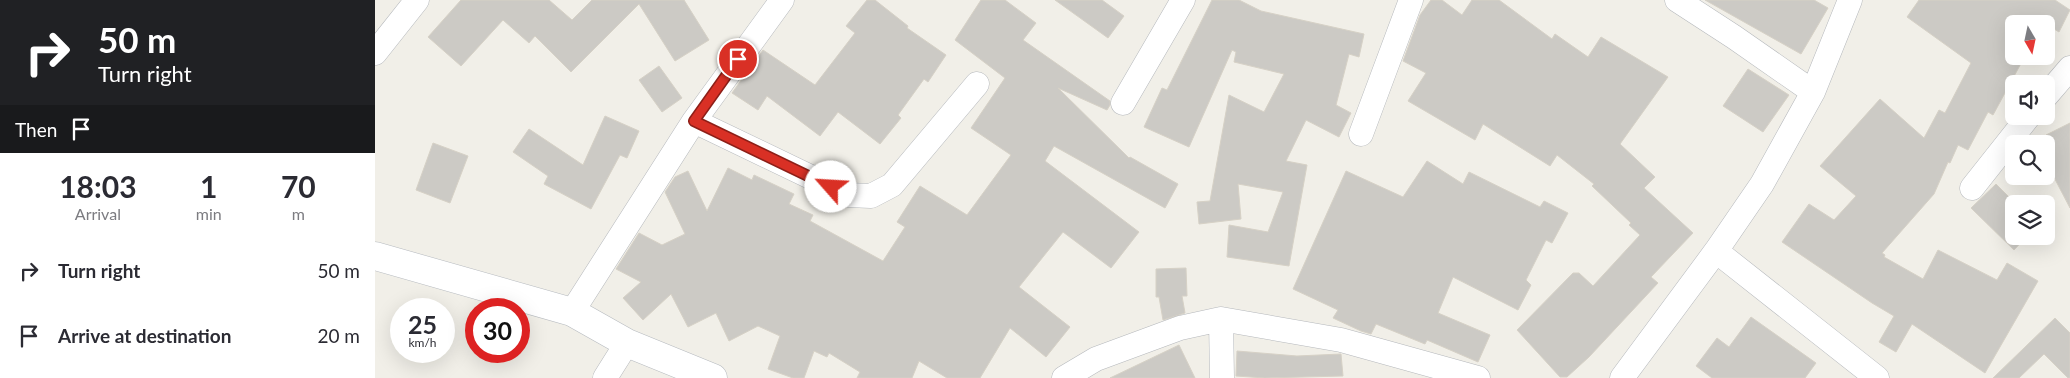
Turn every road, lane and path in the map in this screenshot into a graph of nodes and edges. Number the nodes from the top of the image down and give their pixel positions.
1 (417, 0) edge
2 (782, 0) edge
3 (1183, 0) edge
4 (1411, 0) edge
5 (1677, 0) edge
6 (1850, 0) edge
7 (375, 53) edge
8 (2070, 68) edge
9 (977, 84) dead end
10 (2055, 86) edge
11 (1813, 92) junction
12 (1123, 102) dead end
13 (694, 121) junction
14 (2022, 125) edge
15 (1361, 134) dead end
16 (1971, 188) dead end
17 (1716, 251) junction
18 (375, 256) edge
19 (572, 312) junction
20 (1221, 319) junction
21 (627, 343) junction
22 (605, 378) edge
23 (713, 378) edge
24 (1063, 378) edge
25 (1222, 378) edge
26 (1478, 378) edge
27 (1622, 378) edge
28 (1877, 378) edge

1 - 7 street
2 - 13 street
3 - 12 street
4 - 15 street
5 - 11 street
6 - 11 street
8 - 10 street
9 - 13 street
11 - 17 street
13 - 19 street
14 - 16 street
17 - 27 street
17 - 28 street
18 - 19 street
19 - 21 street
20 - 24 street
20 - 25 street
20 - 26 street
21 - 22 street
21 - 23 street

